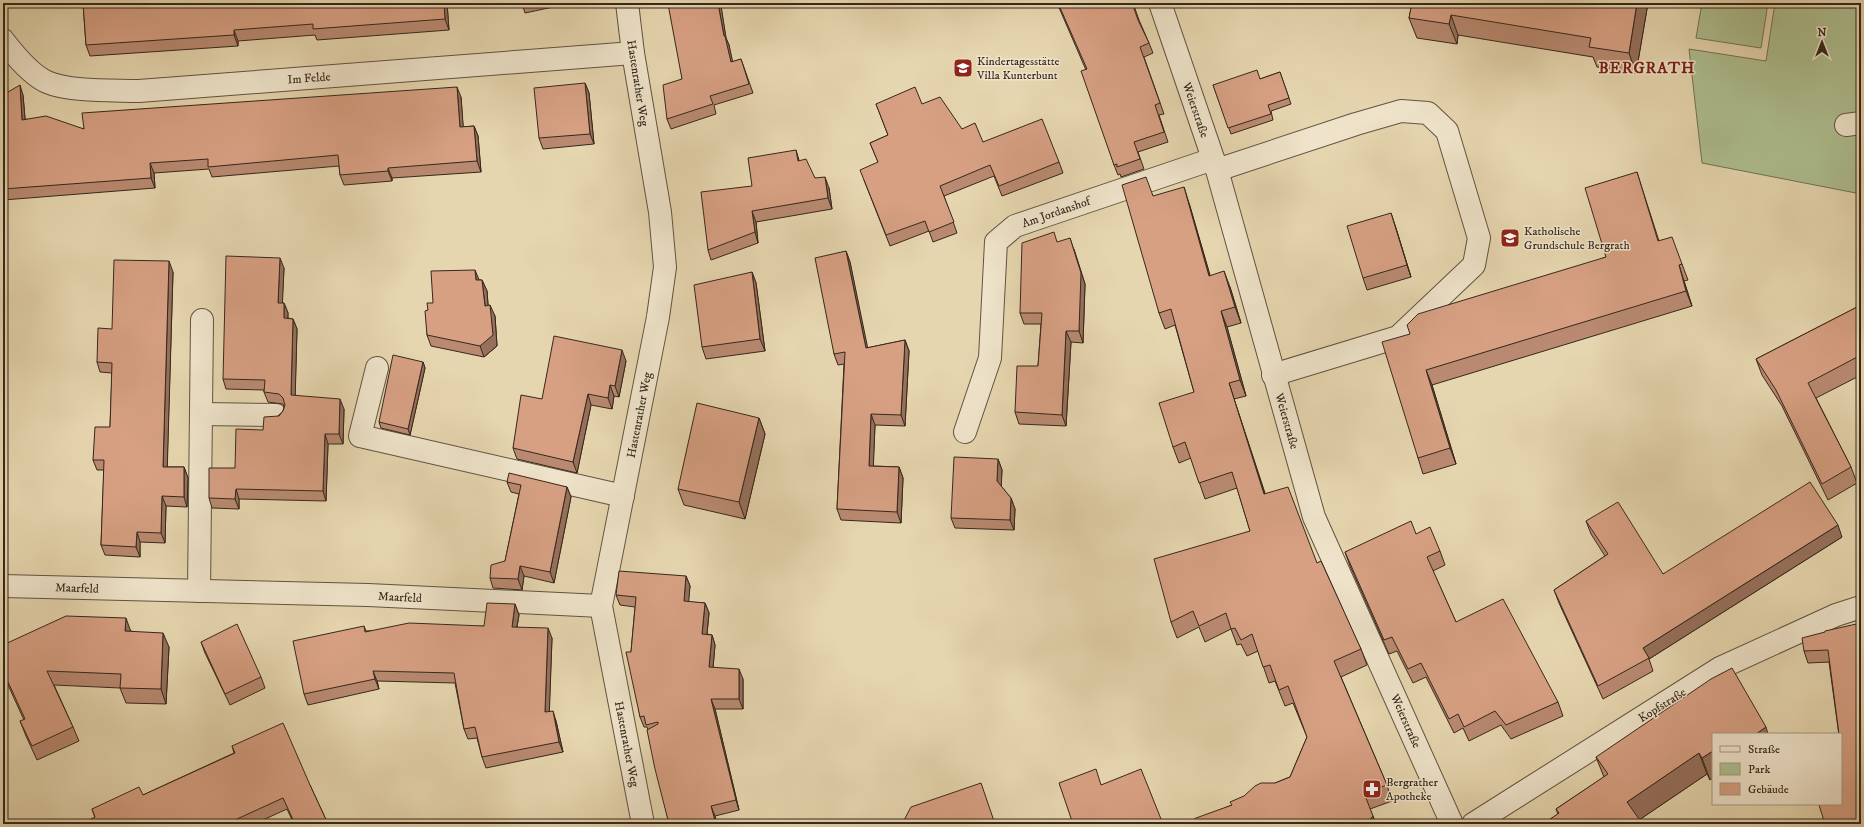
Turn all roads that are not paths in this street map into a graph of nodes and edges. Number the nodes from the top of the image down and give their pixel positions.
1 (627, 3) edge
2 (1160, 3) edge
3 (3, 40) edge
4 (633, 53) junction
5 (1215, 165) junction
6 (202, 320) dead end
7 (377, 368) dead end
8 (1273, 374) junction
9 (201, 414) junction
10 (276, 415) edge
11 (965, 432) dead end
12 (623, 496) junction
13 (3, 586) edge
14 (199, 591) junction
15 (601, 606) junction
16 (1861, 607) edge
17 (643, 824) edge
18 (1452, 824) edge
19 (1473, 824) edge

1 - 4 street, Hastenrather Weg
2 - 5 street, Weierstraße
3 - 4 street, Im Felde
4 - 12 street, Hastenrather Weg
5 - 8 street, Weierstraße
5 - 8 street, Am Jordanshof
5 - 11 street, Am Jordanshof
6 - 9 street
7 - 12 street
8 - 18 street, Weierstraße
9 - 10 street
9 - 14 street
12 - 15 street, Hastenrather Weg
13 - 14 street, Maarfeld
14 - 15 street, Maarfeld
15 - 17 street, Hastenrather Weg
16 - 19 street, Kopfstraße

